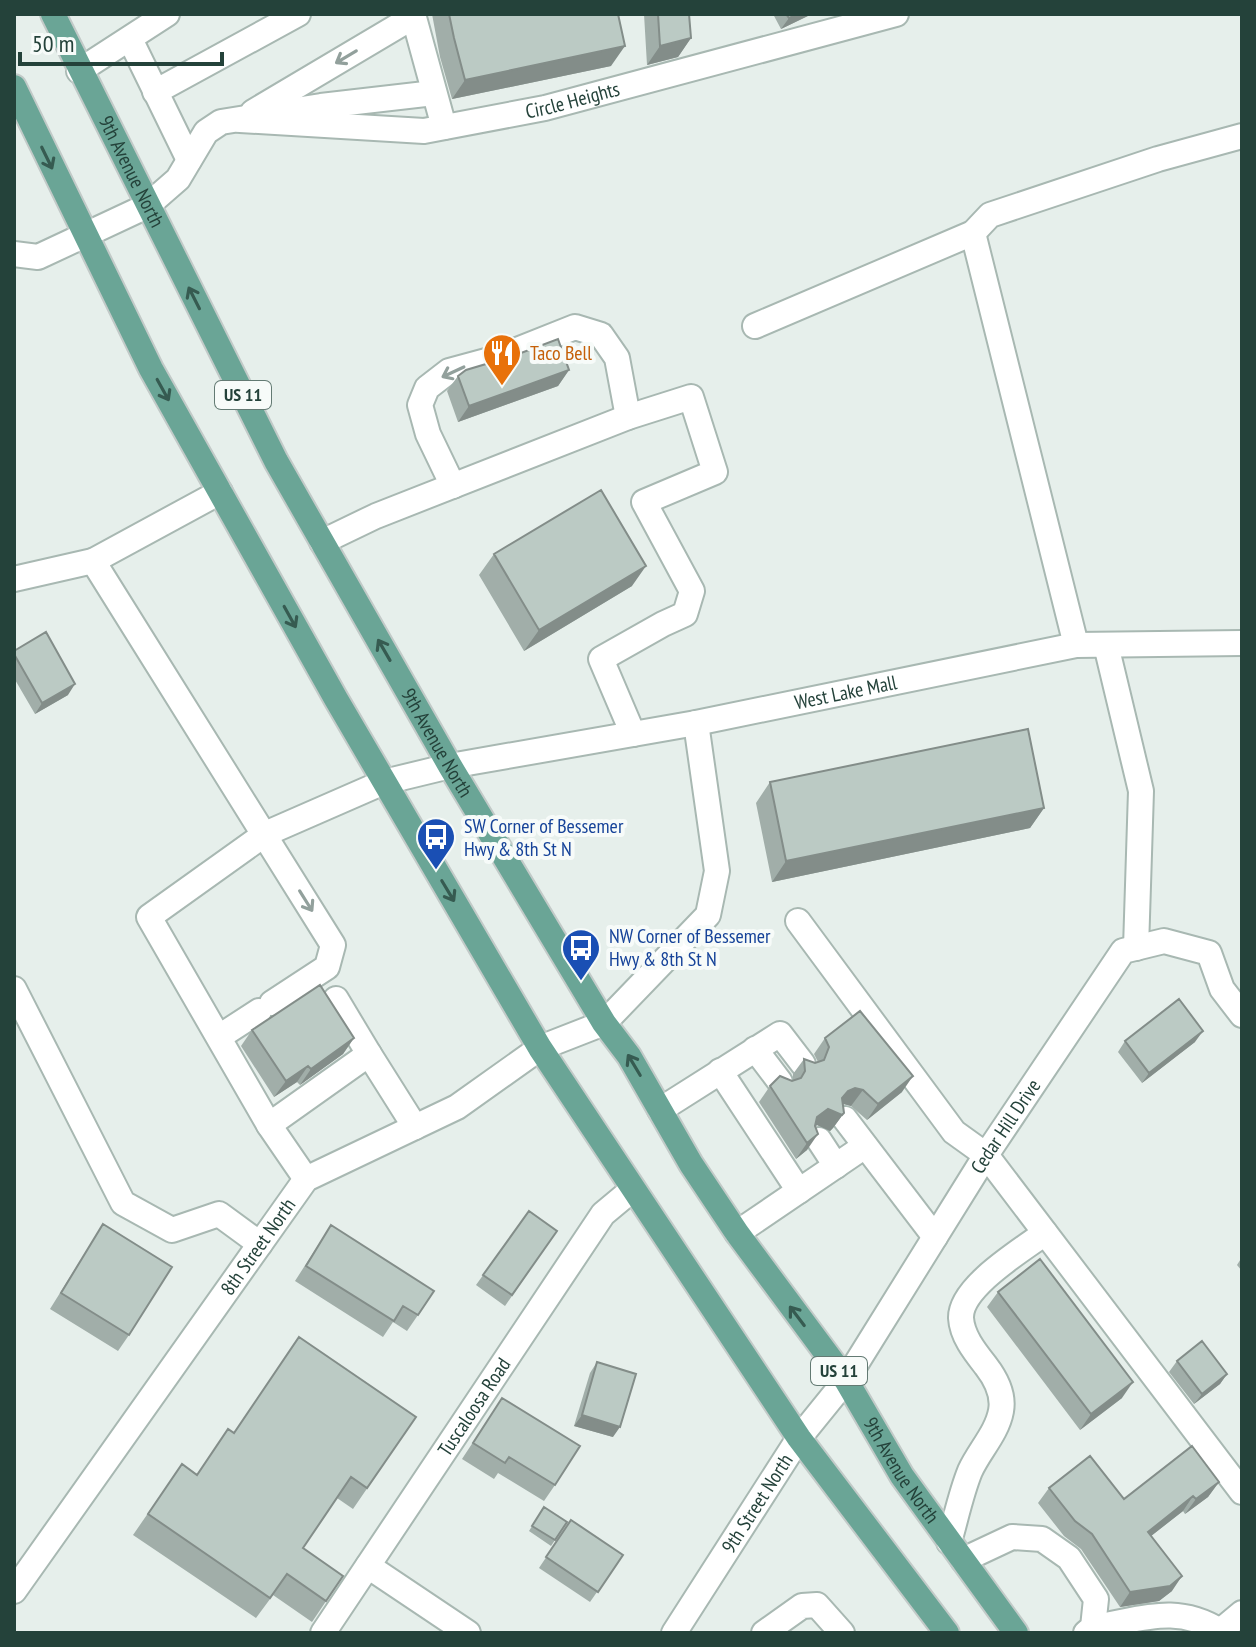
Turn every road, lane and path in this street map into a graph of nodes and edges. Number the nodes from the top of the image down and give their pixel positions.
1 (53, 14) edge
2 (298, 14) edge
3 (896, 14) edge
4 (164, 15) edge
5 (413, 15) edge
6 (130, 39) junction
7 (79, 71) junction
8 (14, 87) edge
9 (155, 92) junction
10 (434, 93) junction
11 (240, 120) junction
12 (444, 127) junction
13 (1242, 136) edge
14 (189, 160) junction
15 (147, 206) junction
16 (973, 233) junction
17 (86, 236) junction
18 (14, 254) edge
19 (755, 326) dead end
20 (628, 417) junction
21 (453, 486) junction
22 (220, 492) junction
23 (322, 542) junction
24 (93, 561) junction
25 (14, 579) edge
26 (1242, 643) edge
27 (1076, 645) junction
28 (1106, 645) junction
29 (696, 723) junction
30 (633, 734) junction
31 (450, 766) junction
32 (384, 782) junction
33 (265, 834) junction
34 (798, 921) dead end
35 (1136, 948) junction
36 (14, 989) edge
37 (336, 999) dead end
38 (1242, 1015) edge
39 (604, 1023) junction
40 (219, 1037) junction
41 (540, 1048) junction
42 (755, 1049) junction
43 (369, 1054) junction
44 (803, 1064) edge
45 (720, 1071) junction
46 (780, 1082) edge
47 (660, 1110) junction
48 (845, 1119) edge
49 (269, 1125) junction
50 (415, 1127) junction
51 (819, 1140) edge
52 (865, 1146) junction
53 (986, 1155) junction
54 (836, 1166) junction
55 (306, 1179) junction
56 (633, 1189) junction
57 (799, 1191) junction
58 (737, 1233) junction
59 (1045, 1233) junction
60 (935, 1237) junction
61 (260, 1244) junction
62 (846, 1380) junction
63 (799, 1438) junction
64 (1242, 1492) edge
65 (956, 1551) junction
66 (368, 1566) junction
67 (14, 1591) edge
68 (1242, 1613) edge
69 (1089, 1630) edge
70 (1219, 1632) edge
71 (324, 1633) edge
72 (468, 1633) edge
73 (674, 1633) edge
74 (764, 1633) edge
75 (842, 1633) edge
76 (947, 1633) edge
77 (1016, 1633) edge

1 - 7 main road, 9th Avenue North / US 11
2 - 9 street
3 - 12 street, Circle Heights
4 - 6 street
5 - 10 street
5 -> 11 street
6 - 7 street
6 - 9 street
7 - 15 main road, 9th Avenue North / US 11
8 -> 17 main road
9 - 14 street
10 - 11 street
10 - 12 street
11 - 12 street, Circle Heights
11 - 14 street
13 - 16 street
14 - 15 street
15 - 17 street
23 -> 15 main road, 9th Avenue North / US 11
16 - 19 street
16 - 27 street
17 - 18 street
17 -> 22 main road
20 - 21 street
20 -> 21 street
20 - 30 street
21 - 23 street
22 - 24 street
22 -> 32 main road
31 -> 23 main road, 9th Avenue North / US 11
24 - 25 street
24 - 33 street
26 - 28 street, West Lake Mall
27 - 28 street, West Lake Mall
27 - 29 street, West Lake Mall
28 - 35 street
29 - 30 street, West Lake Mall
29 - 39 street
30 - 31 street, West Lake Mall
31 - 32 street, West Lake Mall
31 - 39 main road, 9th Avenue North / US 11
32 - 33 street, West Lake Mall
32 -> 41 main road
33 - 40 street, West Lake Mall
33 -> 40 street
34 - 53 street
35 - 38 street
35 - 53 street, Cedar Hill Drive
36 - 61 street
37 - 43 street
39 - 41 street, 8th Street North
47 -> 39 main road, 9th Avenue North / US 11
40 - 49 street
41 - 50 street, 8th Street North
41 - 56 main road
42 - 44 street
42 - 45 street
42 - 46 street
43 - 49 street
43 - 50 street
45 - 47 street
45 - 57 street
47 - 58 main road, 9th Avenue North / US 11
48 - 52 street
49 - 55 street
50 - 55 street, 8th Street North
51 - 54 street
52 - 54 street
52 - 60 street
53 - 59 street
53 - 60 street, Cedar Hill Drive
54 - 57 street
55 - 61 street, 8th Street North
56 - 63 main road
56 - 66 street, Tuscaloosa Road
57 - 58 street
62 -> 58 main road, 9th Avenue North / US 11
59 - 64 street
59 - 65 street
60 - 62 street, Cedar Hill Drive
61 - 67 street, 8th Street North
62 - 63 street, 9th Street North
62 - 65 main road, 9th Avenue North / US 11
63 - 73 street, 9th Street North
63 - 76 main road
65 - 69 street
65 - 77 main road, 9th Avenue North / US 11
66 - 71 street, Tuscaloosa Road
66 - 72 street
68 - 70 street
69 - 70 street
74 - 75 street

